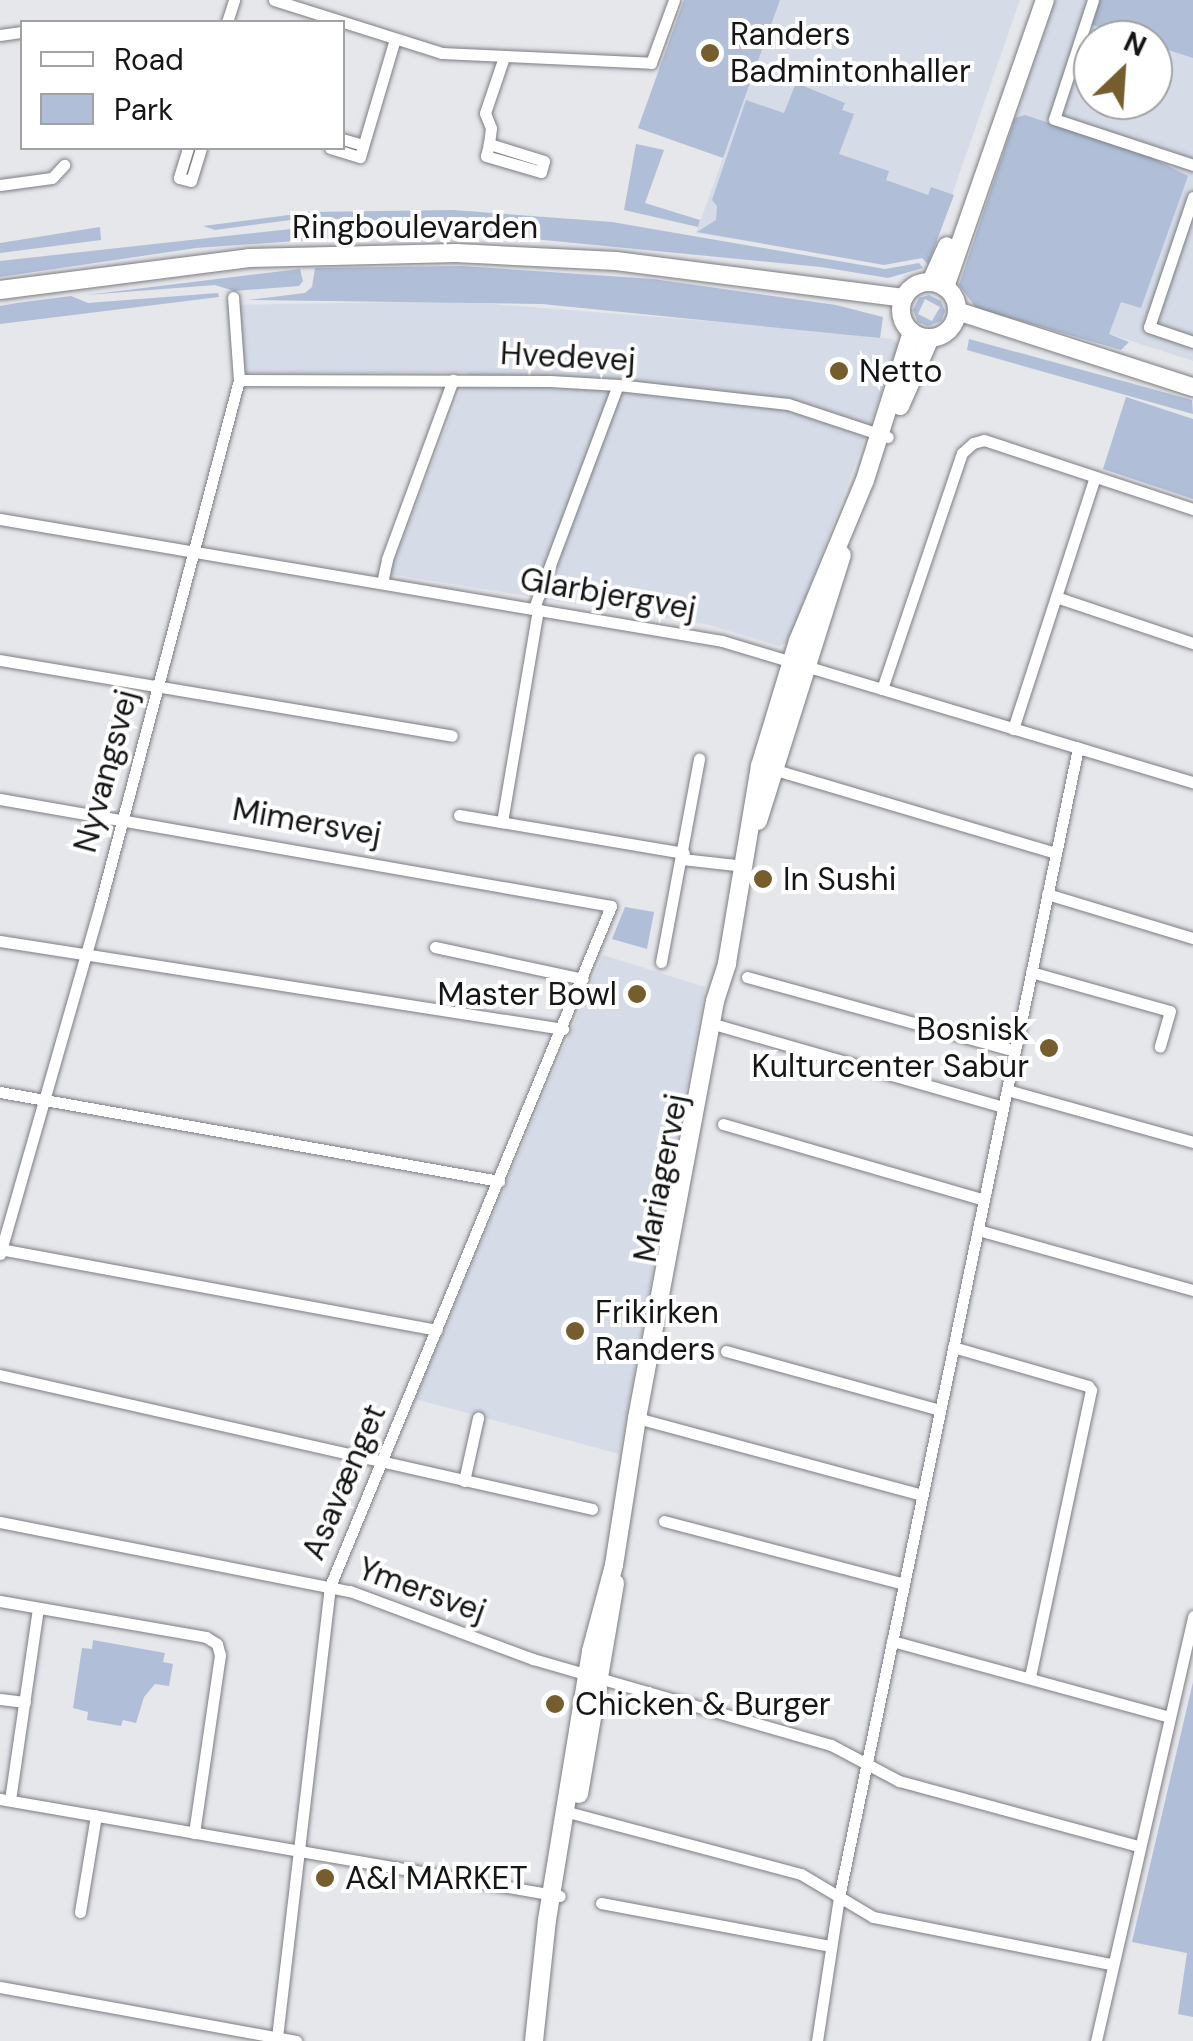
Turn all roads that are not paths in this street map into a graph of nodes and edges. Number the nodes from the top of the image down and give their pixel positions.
1 (274, 0) edge
2 (674, 0) edge
3 (1034, 0) edge
4 (1045, 0) edge
5 (1093, 0) edge
6 (337, 20) edge
7 (345, 23) edge
8 (396, 39) junction
9 (504, 57) junction
10 (345, 140) edge
11 (489, 144) dead end
12 (363, 146) junction
13 (187, 150) edge
14 (200, 150) edge
15 (338, 150) edge
16 (64, 165) dead end
17 (1193, 165) edge
18 (0, 186) edge
19 (1193, 196) edge
20 (938, 285) junction
21 (0, 290) edge
22 (233, 297) dead end
23 (902, 306) junction
24 (955, 317) junction
25 (921, 335) junction
26 (1193, 342) edge
27 (239, 380) junction
28 (453, 380) junction
29 (618, 386) junction
30 (1193, 387) edge
31 (883, 435) junction
32 (1094, 477) junction
33 (1193, 510) edge
34 (0, 519) edge
35 (194, 551) junction
36 (382, 583) junction
37 (1056, 597) junction
38 (536, 608) junction
39 (1193, 643) edge
40 (0, 660) edge
41 (798, 663) junction
42 (158, 686) junction
43 (882, 689) junction
44 (1013, 729) junction
45 (452, 736) dead end
46 (1078, 748) junction
47 (699, 760) dead end
48 (767, 768) junction
49 (1193, 782) edge
50 (0, 799) edge
51 (459, 815) dead end
52 (121, 820) junction
53 (502, 822) junction
54 (1056, 853) junction
55 (683, 856) junction
56 (736, 865) dead end
57 (1048, 894) junction
58 (604, 902) joint
59 (1193, 938) edge
60 (0, 942) edge
61 (436, 946) dead end
62 (85, 956) junction
63 (661, 962) dead end
64 (1031, 972) junction
65 (747, 977) dead end
66 (583, 979) junction
67 (716, 1024) junction
68 (562, 1029) junction
69 (1160, 1047) dead end
70 (1015, 1051) junction
71 (1007, 1090) junction
72 (0, 1092) edge
73 (48, 1097) junction
74 (1003, 1107) junction
75 (723, 1124) dead end
76 (1193, 1142) edge
77 (499, 1182) junction
78 (984, 1200) junction
79 (978, 1230) junction
80 (1, 1251) edge
81 (1193, 1290) edge
82 (437, 1330) junction
83 (953, 1348) junction
84 (726, 1350) dead end
85 (0, 1375) edge
86 (940, 1410) junction
87 (478, 1418) dead end
88 (642, 1419) junction
89 (382, 1462) junction
90 (464, 1481) junction
91 (922, 1495) junction
92 (592, 1509) dead end
93 (664, 1521) dead end
94 (0, 1522) edge
95 (904, 1584) junction
96 (330, 1586) junction
97 (0, 1601) edge
98 (38, 1608) junction
99 (1193, 1616) edge
100 (892, 1641) junction
101 (594, 1677) junction
102 (1030, 1678) junction
103 (0, 1699) edge
104 (24, 1702) junction
105 (1169, 1716) junction
106 (866, 1764) junction
107 (5, 1800) edge
108 (570, 1812) junction
109 (96, 1816) junction
110 (194, 1833) junction
111 (1139, 1846) junction
112 (299, 1851) junction
113 (556, 1896) junction
114 (839, 1896) junction
115 (600, 1903) dead end
116 (80, 1912) dead end
117 (831, 1946) junction
118 (1111, 1964) junction
119 (0, 1987) edge
120 (277, 2038) junction
121 (296, 2041) edge
122 (531, 2041) edge
123 (817, 2041) edge
124 (1096, 2041) edge

1 - 6 street
2 - 9 street
3 - 20 street
4 - 20 street
5 - 17 street
7 - 8 street
8 - 9 street
8 - 12 street
9 - 11 street
10 - 12 street
12 - 15 street
13 - 14 street
16 - 18 street
19 - 26 street
20 - 23 street
20 - 24 street
21 - 23 street, Ringboulevarden
22 - 27 street, Nyvangsvej
23 - 25 street
24 - 25 street
24 - 30 street
25 - 31 street, Mariagervej
27 - 28 street, Hvedevej
27 - 35 street, Nyvangsvej
28 - 29 street, Hvedevej
28 - 36 street
29 - 31 street, Hvedevej
29 - 38 street
31 - 41 street, Mariagervej
32 - 33 street
32 - 37 street
32 - 43 street
34 - 35 street, Glarbjergvej
35 - 36 street, Glarbjergvej
35 - 42 street, Nyvangsvej
36 - 38 street, Glarbjergvej
37 - 39 street
37 - 44 street
38 - 41 street, Glarbjergvej
38 - 53 street
40 - 42 street
41 - 43 street, Glarbjergvej
41 - 48 street, Mariagervej
42 - 45 street
42 - 52 street, Nyvangsvej
43 - 44 street, Glarbjergvej
44 - 46 street, Glarbjergvej
46 - 49 street, Glarbjergvej
46 - 54 street
47 - 55 street
48 - 54 street
48 - 67 street, Mariagervej
50 - 52 street, Mimersvej
51 - 53 street
52 - 58 street, Mimersvej
52 - 62 street, Nyvangsvej
53 - 55 street
54 - 57 street
55 - 56 street
55 - 63 street
57 - 59 street
57 - 64 street
58 - 66 street, Asavænget
60 - 62 street
61 - 66 street
62 - 68 street
62 - 73 street, Nyvangsvej
64 - 69 street
64 - 70 street
65 - 70 street
66 - 68 street, Asavænget
67 - 74 street
67 - 88 street, Mariagervej
68 - 77 street, Asavænget
70 - 71 street
71 - 74 street
71 - 76 street
72 - 73 street
73 - 77 street
73 - 80 street, Nyvangsvej
74 - 78 street
75 - 78 street
77 - 82 street, Asavænget
78 - 79 street
79 - 81 street
79 - 83 street
80 - 82 street
82 - 89 street, Asavænget
83 - 86 street
83 - 102 street
84 - 86 street
85 - 89 street
86 - 91 street
87 - 90 street
88 - 91 street
88 - 101 street, Mariagervej
89 - 90 street
89 - 96 street, Asavænget
90 - 92 street
91 - 95 street
93 - 95 street
94 - 96 street, Ymersvej
95 - 100 street
96 - 101 street, Ymersvej
96 - 112 street, Asavænget
97 - 98 street
98 - 104 street
98 - 110 street
99 - 105 street
100 - 102 street
100 - 106 street
101 - 106 street, Ymersvej
101 - 108 street, Mariagervej
102 - 105 street
103 - 104 street
104 - 107 street
105 - 111 street
106 - 111 street, Ymersvej
106 - 114 street
107 - 109 street
108 - 113 street, Mariagervej
108 - 114 street
109 - 110 street
109 - 116 street
110 - 112 street
111 - 118 street
112 - 113 street
112 - 120 street, Asavænget
113 - 122 street, Mariagervej
114 - 117 street
114 - 118 street
115 - 117 street
117 - 123 street
118 - 124 street
119 - 120 street
120 - 121 street

